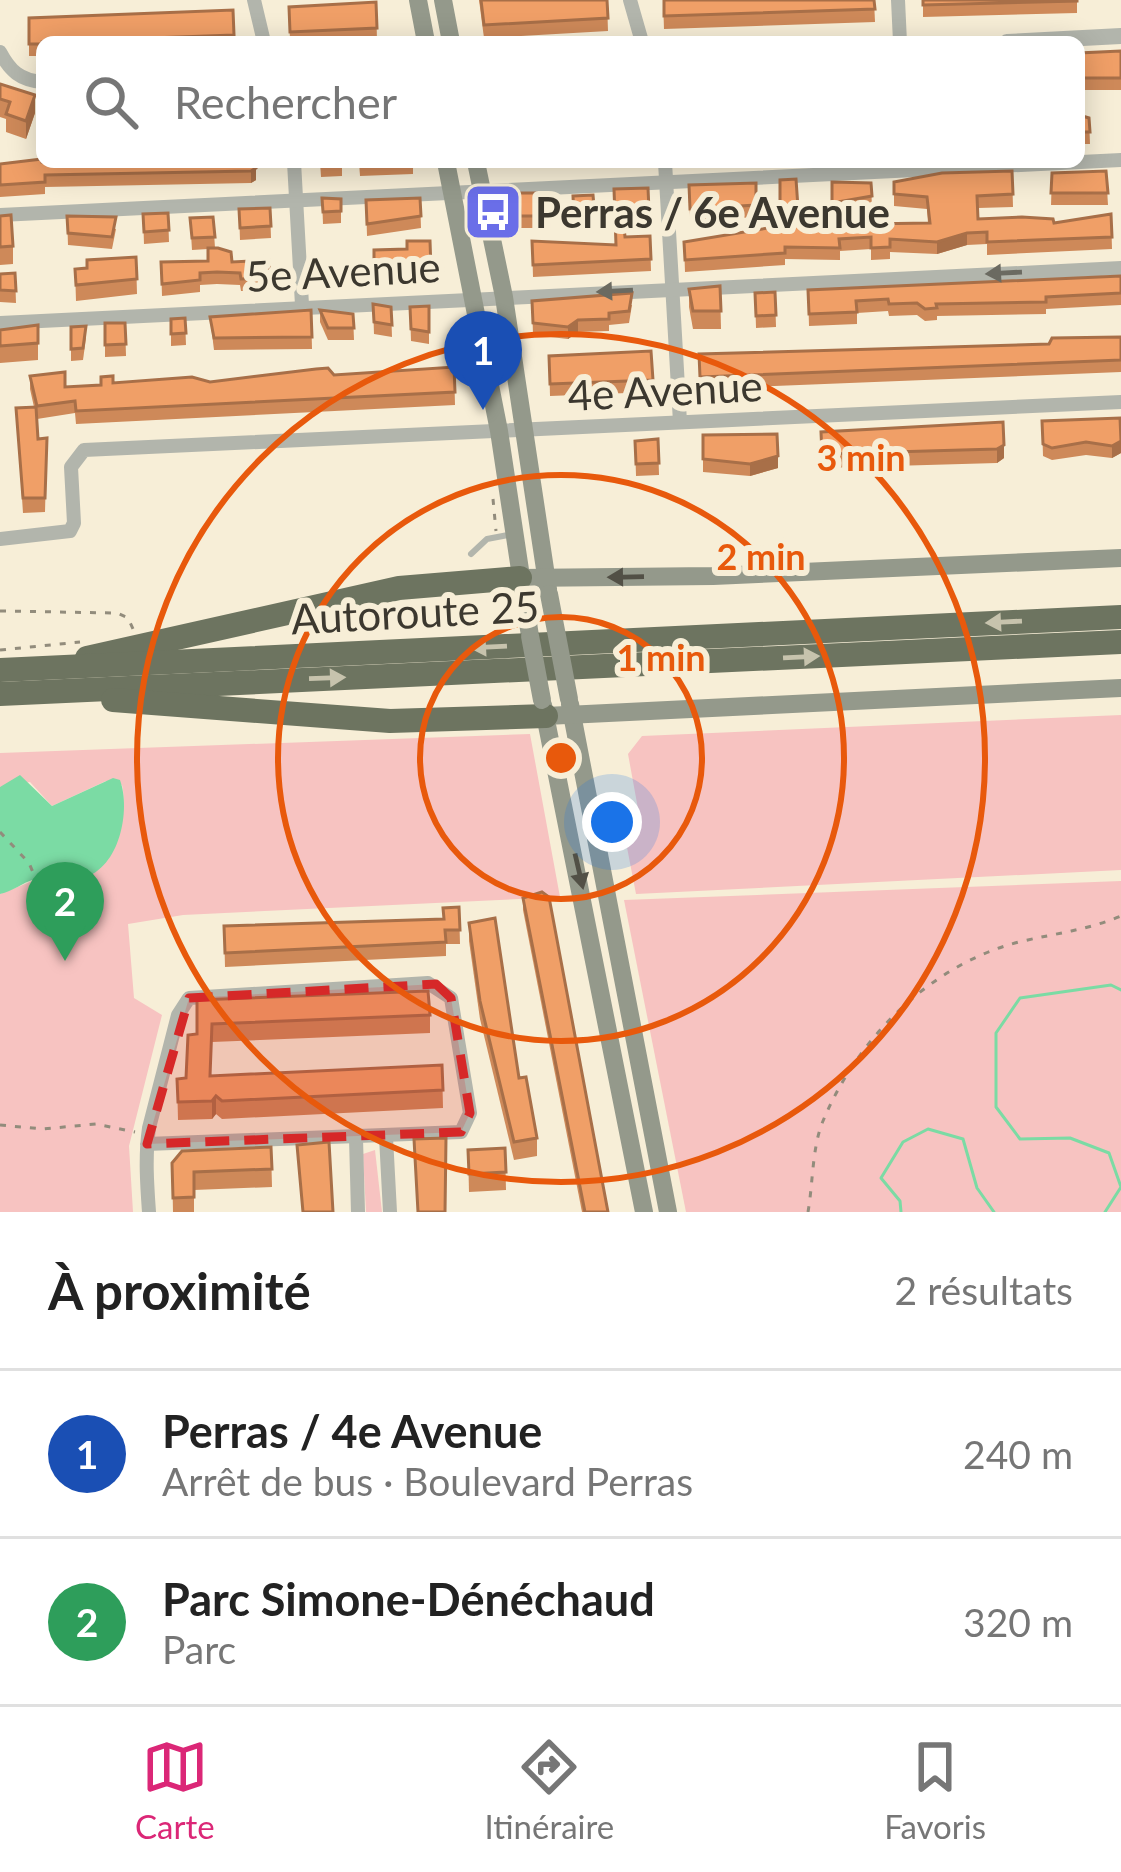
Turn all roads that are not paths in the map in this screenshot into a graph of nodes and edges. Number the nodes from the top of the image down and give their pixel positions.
1 (254, 0) edge
2 (418, 0) edge
3 (443, 0) edge
4 (630, 0) edge
5 (898, 0) edge
6 (263, 36) edge
7 (425, 36) edge
8 (450, 36) edge
9 (640, 36) edge
10 (900, 36) edge
11 (1121, 36) edge
12 (1085, 38) edge
13 (0, 52) edge
14 (36, 82) edge
15 (1121, 160) edge
16 (1085, 162) edge
17 (294, 168) edge
18 (447, 168) edge
19 (477, 168) edge
20 (666, 168) edge
21 (948, 168) edge
22 (668, 181) junction
23 (482, 189) junction
24 (450, 191) junction
25 (296, 197) junction
26 (0, 215) edge
27 (1121, 268) edge
28 (674, 288) junction
29 (504, 297) junction
30 (472, 298) junction
31 (302, 304) junction
32 (0, 323) edge
33 (1121, 402) edge
34 (680, 422) junction
35 (522, 430) junction
36 (499, 431) junction
37 (511, 534) junction
38 (0, 539) edge
39 (471, 554) dead end
40 (1121, 558) edge
41 (521, 585) junction
42 (548, 586) junction
43 (1121, 617) edge
44 (1121, 642) edge
45 (43, 668) junction
46 (0, 670) edge
47 (1121, 688) edge
48 (27, 693) junction
49 (0, 694) edge
50 (572, 707) junction
51 (544, 708) junction
52 (386, 1137) junction
53 (142, 1138) junction
54 (356, 1138) junction
55 (148, 1212) edge
56 (358, 1212) edge
57 (390, 1212) edge
58 (644, 1212) edge
59 (668, 1212) edge

1 - 6 street
2 - 7 main road
3 - 8 main road
4 - 9 street
5 - 10 street
11 - 12 street
13 - 14 street
15 - 16 street
17 - 25 street
18 - 24 main road
19 - 23 main road
20 - 22 street
21 - 22 street
22 - 23 street
22 - 28 street
23 - 24 street
23 - 29 main road
24 - 25 street
24 - 30 main road
25 - 26 street
25 - 31 street
27 -> 28 street, 5e Avenue
28 -> 29 street, 5e Avenue
28 - 34 street
29 - 30 street, 5e Avenue
29 - 35 main road
30 - 31 street, 5e Avenue
30 - 36 main road
31 - 32 street, 5e Avenue
33 - 34 street, 4e Avenue
34 - 35 street, 4e Avenue
35 - 36 street, 4e Avenue
35 - 42 main road
36 - 37 main road
36 - 38 street, 4e Avenue
37 - 39 lane
37 - 41 main road
40 -> 42 main road
41 - 42 main road
41 - 45 highway
41 - 51 main road, bridge
42 - 50 main road, bridge
43 -> 45 highway, Autoroute 25
48 -> 44 highway, Autoroute 25
45 - 46 highway, Autoroute 25
47 - 50 main road
48 - 49 highway, Autoroute 25
48 - 51 highway
50 - 51 main road
50 - 59 main road
51 -> 58 main road
52 - 53 street
52 - 54 street
52 - 57 street
53 - 54 street
53 - 55 street
54 - 56 street

